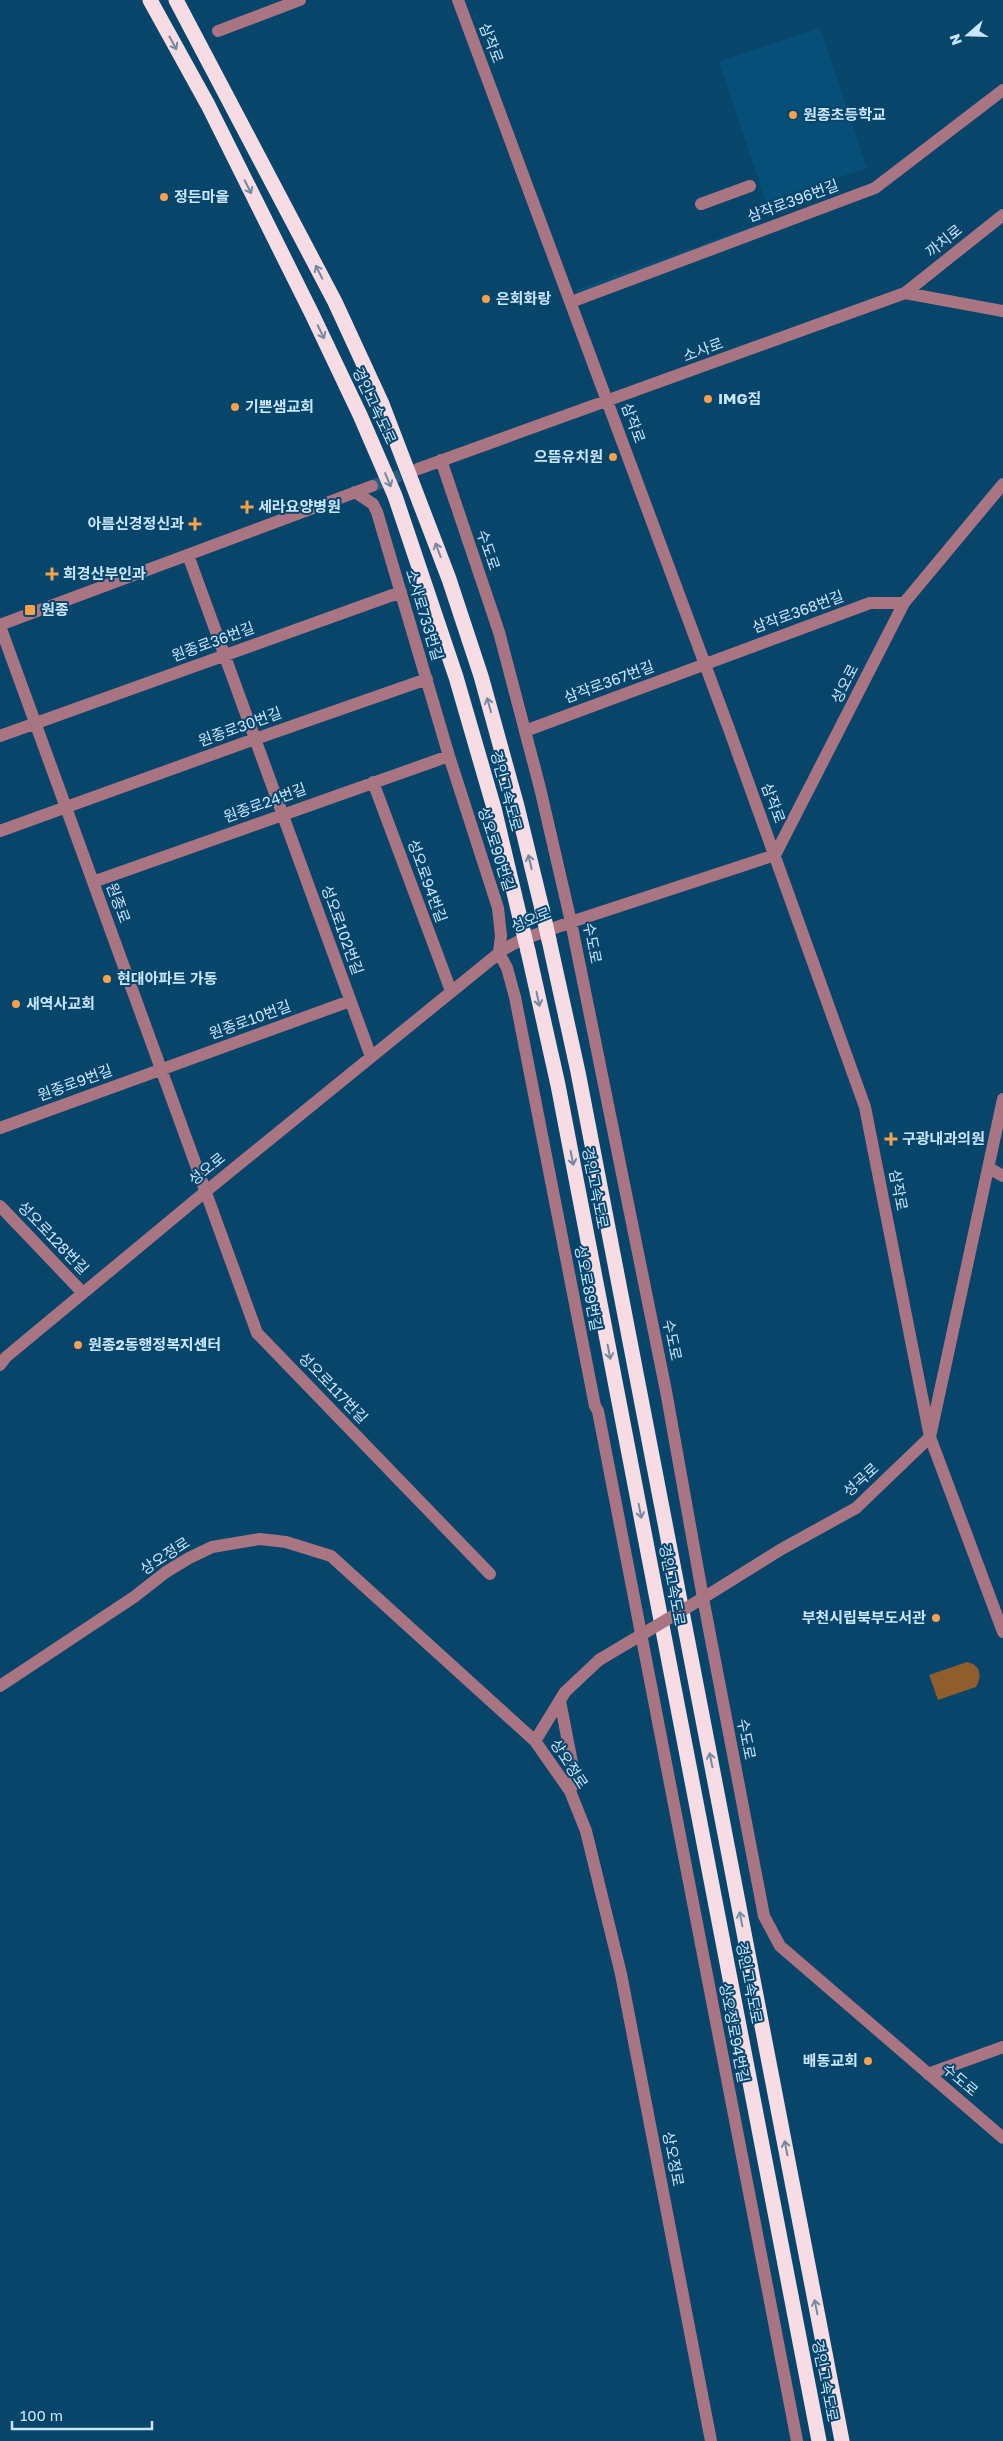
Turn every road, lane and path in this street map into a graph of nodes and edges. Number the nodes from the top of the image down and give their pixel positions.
1 (150, 0) edge
2 (176, 0) edge
3 (300, 0) edge
4 (458, 0) edge
5 (218, 31) dead end
6 (1003, 90) edge
7 (750, 186) dead end
8 (700, 204) dead end
9 (1003, 215) edge
10 (906, 293) junction
11 (571, 302) junction
12 (1003, 311) edge
13 (608, 401) junction
14 (441, 460) junction
15 (418, 468) tunnel mouth
16 (1003, 484) edge
17 (372, 486) tunnel mouth
18 (355, 492) junction
19 (188, 555) junction
20 (401, 592) junction
21 (904, 603) junction
22 (0, 625) edge
23 (224, 656) junction
24 (705, 664) junction
25 (427, 679) junction
26 (35, 723) junction
27 (525, 731) junction
28 (0, 736) edge
29 (254, 739) junction
30 (449, 756) junction
31 (373, 782) junction
32 (66, 807) junction
33 (282, 814) junction
34 (0, 831) edge
35 (775, 855) junction
36 (93, 882) junction
37 (571, 922) junction
38 (499, 953) junction
39 (451, 991) junction
40 (350, 1001) junction
41 (371, 1057) junction
42 (161, 1069) junction
43 (1003, 1099) edge
44 (0, 1128) edge
45 (989, 1168) junction
46 (1003, 1176) edge
47 (205, 1192) junction
48 (0, 1206) edge
49 (84, 1293) junction
50 (0, 1365) edge
51 (930, 1437) junction
52 (490, 1574) dead end
53 (702, 1598) junction
54 (641, 1630) joint
55 (1003, 1632) edge
56 (0, 1686) edge
57 (560, 1701) junction
58 (536, 1741) junction
59 (570, 1791) junction
60 (1003, 2047) edge
61 (928, 2074) junction
62 (1003, 2138) edge
63 (712, 2441) edge
64 (797, 2441) edge
65 (819, 2441) edge
66 (842, 2441) edge

1 -> 65 highway, 경인고속도로, bridge
66 -> 2 highway, 경인고속도로, bridge
3 - 5 street
4 - 11 street, 삼작로
6 - 11 street, 삼작로396번길
7 - 8 street
9 - 10 street, 까치로
10 - 12 street
10 - 13 street, 소사로
11 - 13 street, 삼작로
13 - 14 street, 소사로
13 - 24 street, 삼작로
14 - 15 street, 소사로
14 - 27 street, 수도로
16 - 21 street, 성오로
17 - 18 street
18 - 19 street
18 - 20 street, 소사로733번길
19 - 22 street
19 - 23 street, 성오로102번길
20 - 23 street, 원종로36번길
20 - 25 street, 소사로733번길
21 - 24 street, 삼작로368번길
21 - 35 street, 성오로
22 - 26 street, 원종로
23 - 26 street, 원종로36번길
23 - 29 street, 성오로102번길
24 - 27 street, 삼작로367번길
24 - 35 street, 삼작로
25 - 29 street, 원종로30번길
25 - 30 street, 소사로733번길
26 - 28 street, 원종로36번길
26 - 32 street, 원종로
27 - 37 street, 수도로
29 - 32 street, 원종로30번길
29 - 33 street, 성오로102번길
30 - 31 street, 원종로24번길
30 - 38 street, 성오로90번길
31 - 33 street, 원종로24번길
31 - 39 street, 성오로94번길
32 - 34 street, 원종로30번길
32 - 36 street, 원종로
33 - 36 street, 원종로24번길
33 - 40 street, 성오로102번길
35 - 37 street, 성오로
35 - 51 street, 삼작로
36 - 42 street, 원종로
37 - 38 street, 성오로
37 - 53 street, 수도로
38 - 39 street, 성오로
38 - 54 street, 성오로89번길
39 - 41 street, 성오로
40 - 41 street, 성오로102번길
40 - 42 street, 원종로10번길
41 - 47 street, 성오로
42 - 44 street, 원종로9번길
42 - 47 street, 원종로
43 - 45 street
45 - 46 street
45 - 51 street
47 - 49 street, 성오로
47 - 52 street, 성오로117번길
48 - 49 street, 성오로128번길
49 - 50 street, 성오로
51 - 53 street, 성곡로
51 - 55 street, 삼작로
53 - 57 street, 성곡로, bridge
53 - 61 street, 수도로
54 - 64 street, 상오정로94번길
56 - 58 street, 상오정로
57 - 58 street, 성곡로
57 - 59 street
58 - 59 street, 상오정로
59 - 63 street, 상오정로
60 - 61 street
61 - 62 street, 수도로

